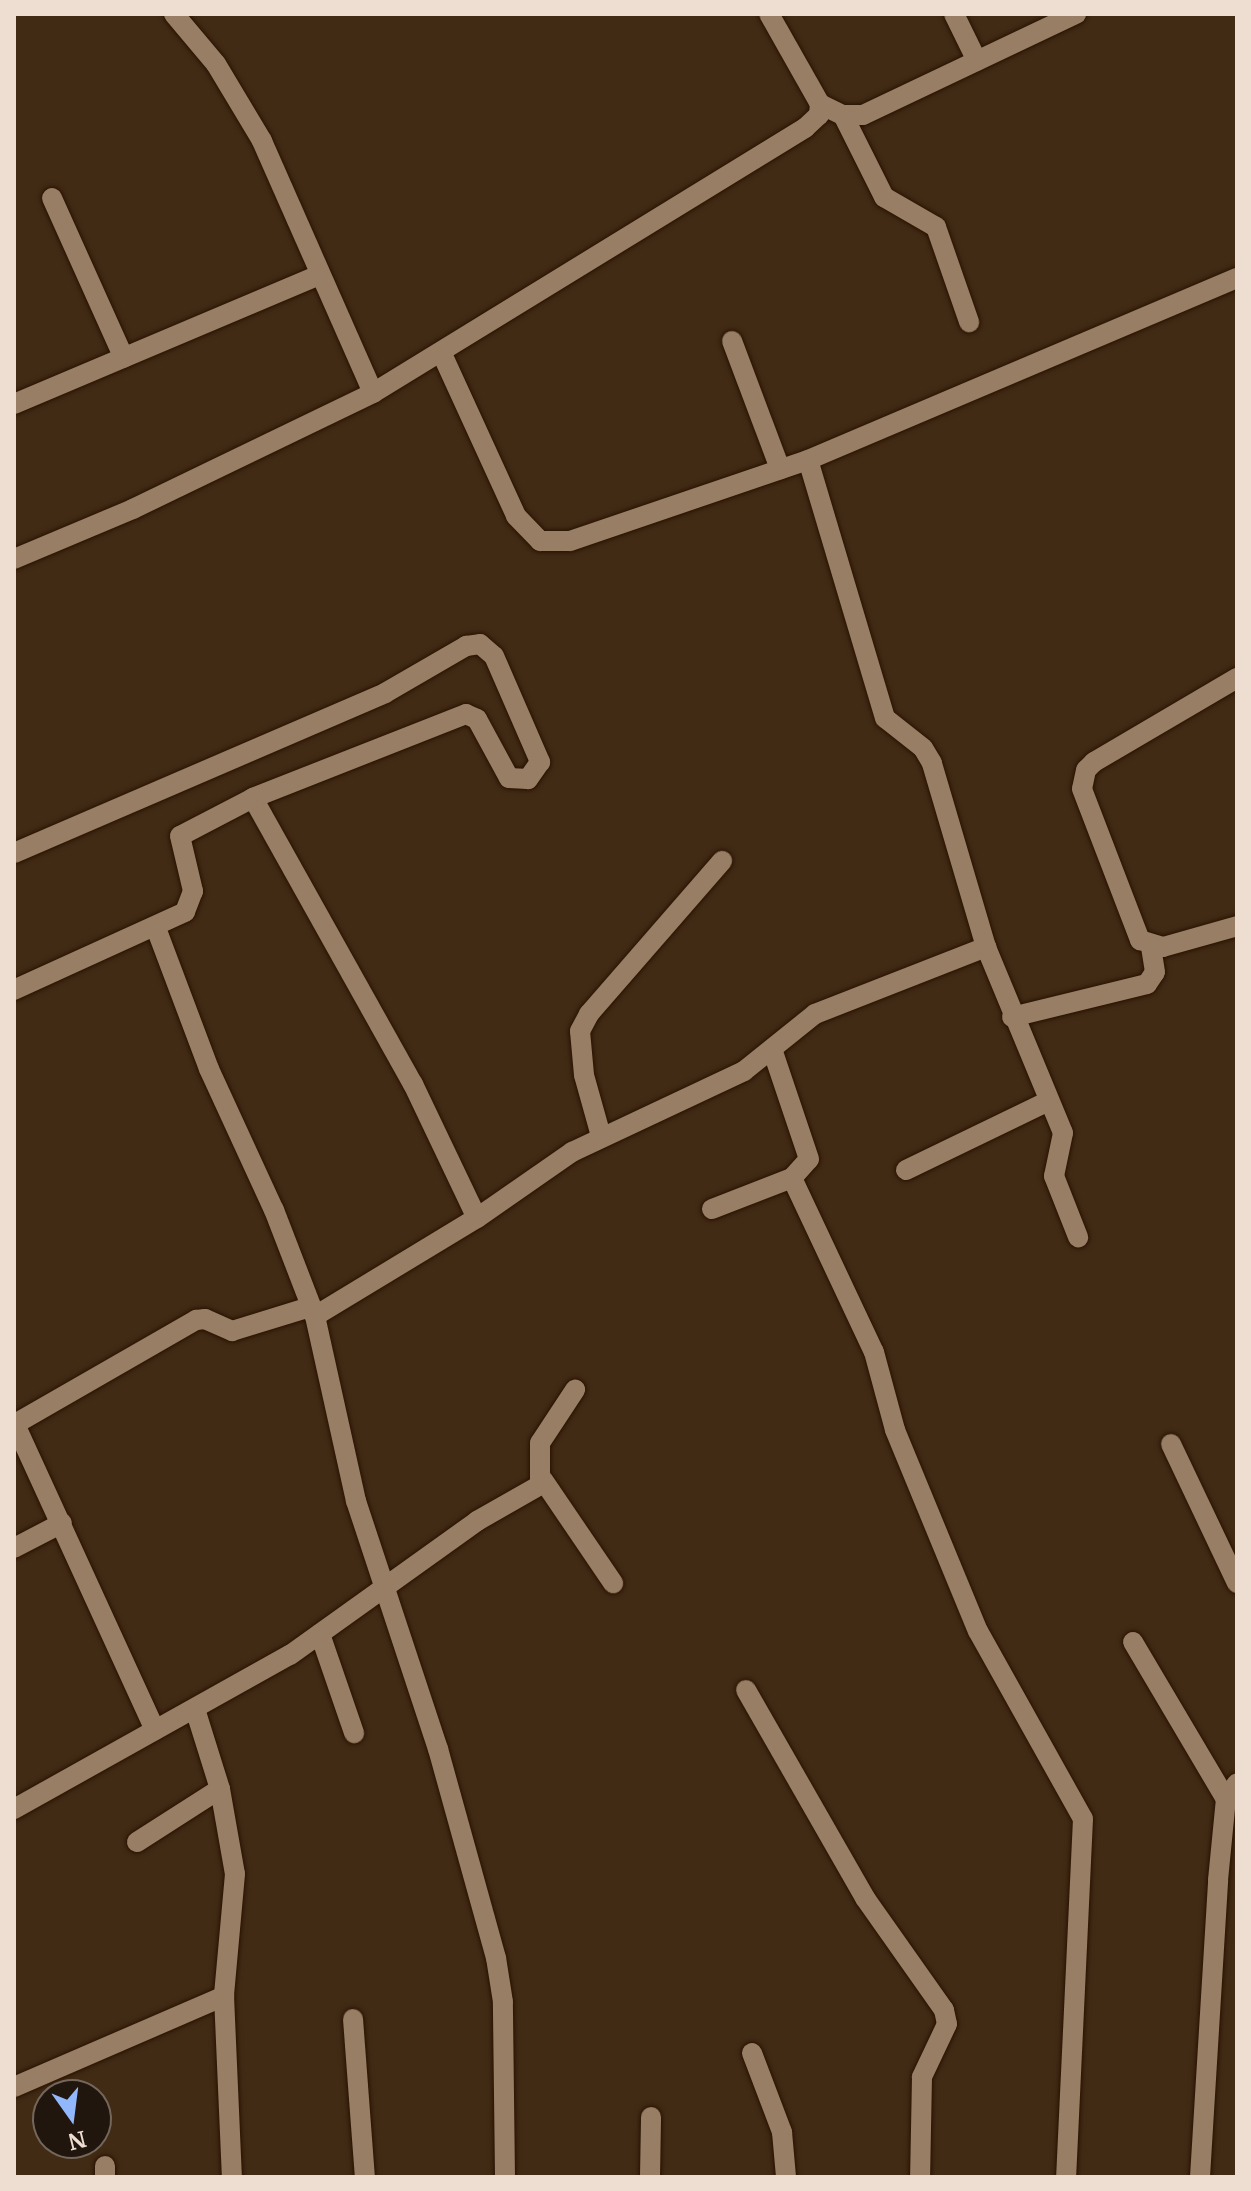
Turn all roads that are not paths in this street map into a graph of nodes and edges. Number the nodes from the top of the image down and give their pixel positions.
1 (174, 14) edge
2 (769, 14) edge
3 (954, 14) edge
4 (1076, 14) edge
5 (977, 61) junction
6 (820, 104) junction
7 (843, 115) junction
8 (52, 198) dead end
9 (320, 275) junction
10 (1237, 278) edge
11 (969, 322) dead end
12 (732, 341) dead end
13 (442, 354) junction
14 (124, 358) junction
15 (373, 393) junction
16 (14, 404) edge
17 (808, 460) junction
18 (780, 469) junction
19 (14, 559) edge
20 (1237, 678) edge
21 (253, 798) junction
22 (14, 853) edge
23 (722, 861) dead end
24 (1237, 926) edge
25 (156, 928) junction
26 (1151, 946) junction
27 (986, 947) junction
28 (14, 990) edge
29 (1012, 1017) junction
30 (772, 1049) junction
31 (1049, 1101) junction
32 (601, 1136) junction
33 (906, 1170) dead end
34 (792, 1178) junction
35 (712, 1209) dead end
36 (477, 1218) junction
37 (1078, 1237) dead end
38 (312, 1312) junction
39 (575, 1390) dead end
40 (1171, 1444) dead end
41 (543, 1480) junction
42 (62, 1523) junction
43 (14, 1548) edge
44 (613, 1583) dead end
45 (1237, 1583) edge
46 (388, 1588) junction
47 (320, 1634) junction
48 (1133, 1642) dead end
49 (746, 1690) dead end
50 (195, 1709) junction
51 (155, 1730) junction
52 (354, 1733) dead end
53 (220, 1789) junction
54 (1232, 1791) edge
55 (14, 1809) edge
56 (137, 1842) dead end
57 (224, 1996) junction
58 (353, 2019) dead end
59 (752, 2053) dead end
60 (14, 2087) edge
61 (651, 2117) dead end
62 (232, 2177) edge
63 (365, 2177) edge
64 (505, 2177) edge
65 (650, 2177) edge
66 (786, 2177) edge
67 (920, 2177) edge
68 (1066, 2177) edge
69 (1200, 2177) edge

1 - 9 street
2 - 6 street
3 - 5 street
4 - 5 street
5 - 7 street
6 - 7 street
6 - 13 street
7 - 11 street
8 - 14 street
9 - 14 street
9 - 15 street
10 - 17 street
12 - 18 street
13 - 15 street
13 - 18 street
14 - 16 street
15 - 19 street
17 - 18 street
17 - 27 street
20 - 26 street
21 - 22 street
21 - 25 street
21 - 36 street
23 - 32 street
24 - 26 street
25 - 28 street
25 - 38 street
26 - 29 street
27 - 29 street
27 - 30 street
29 - 31 street
30 - 32 street
30 - 34 street
31 - 33 street
31 - 37 street
32 - 36 street
34 - 35 street
34 - 68 street
36 - 38 street
38 - 42 street
38 - 46 street
39 - 41 street
40 - 45 street
41 - 44 street
41 - 46 street
42 - 43 street
42 - 51 street
46 - 47 street
46 - 64 street
47 - 50 street
47 - 52 street
48 - 54 street
49 - 67 street
50 - 51 street
50 - 53 street
51 - 55 street
53 - 56 street
53 - 57 street
54 - 69 street
57 - 60 street
57 - 62 street
58 - 63 street
59 - 66 street
61 - 65 street

